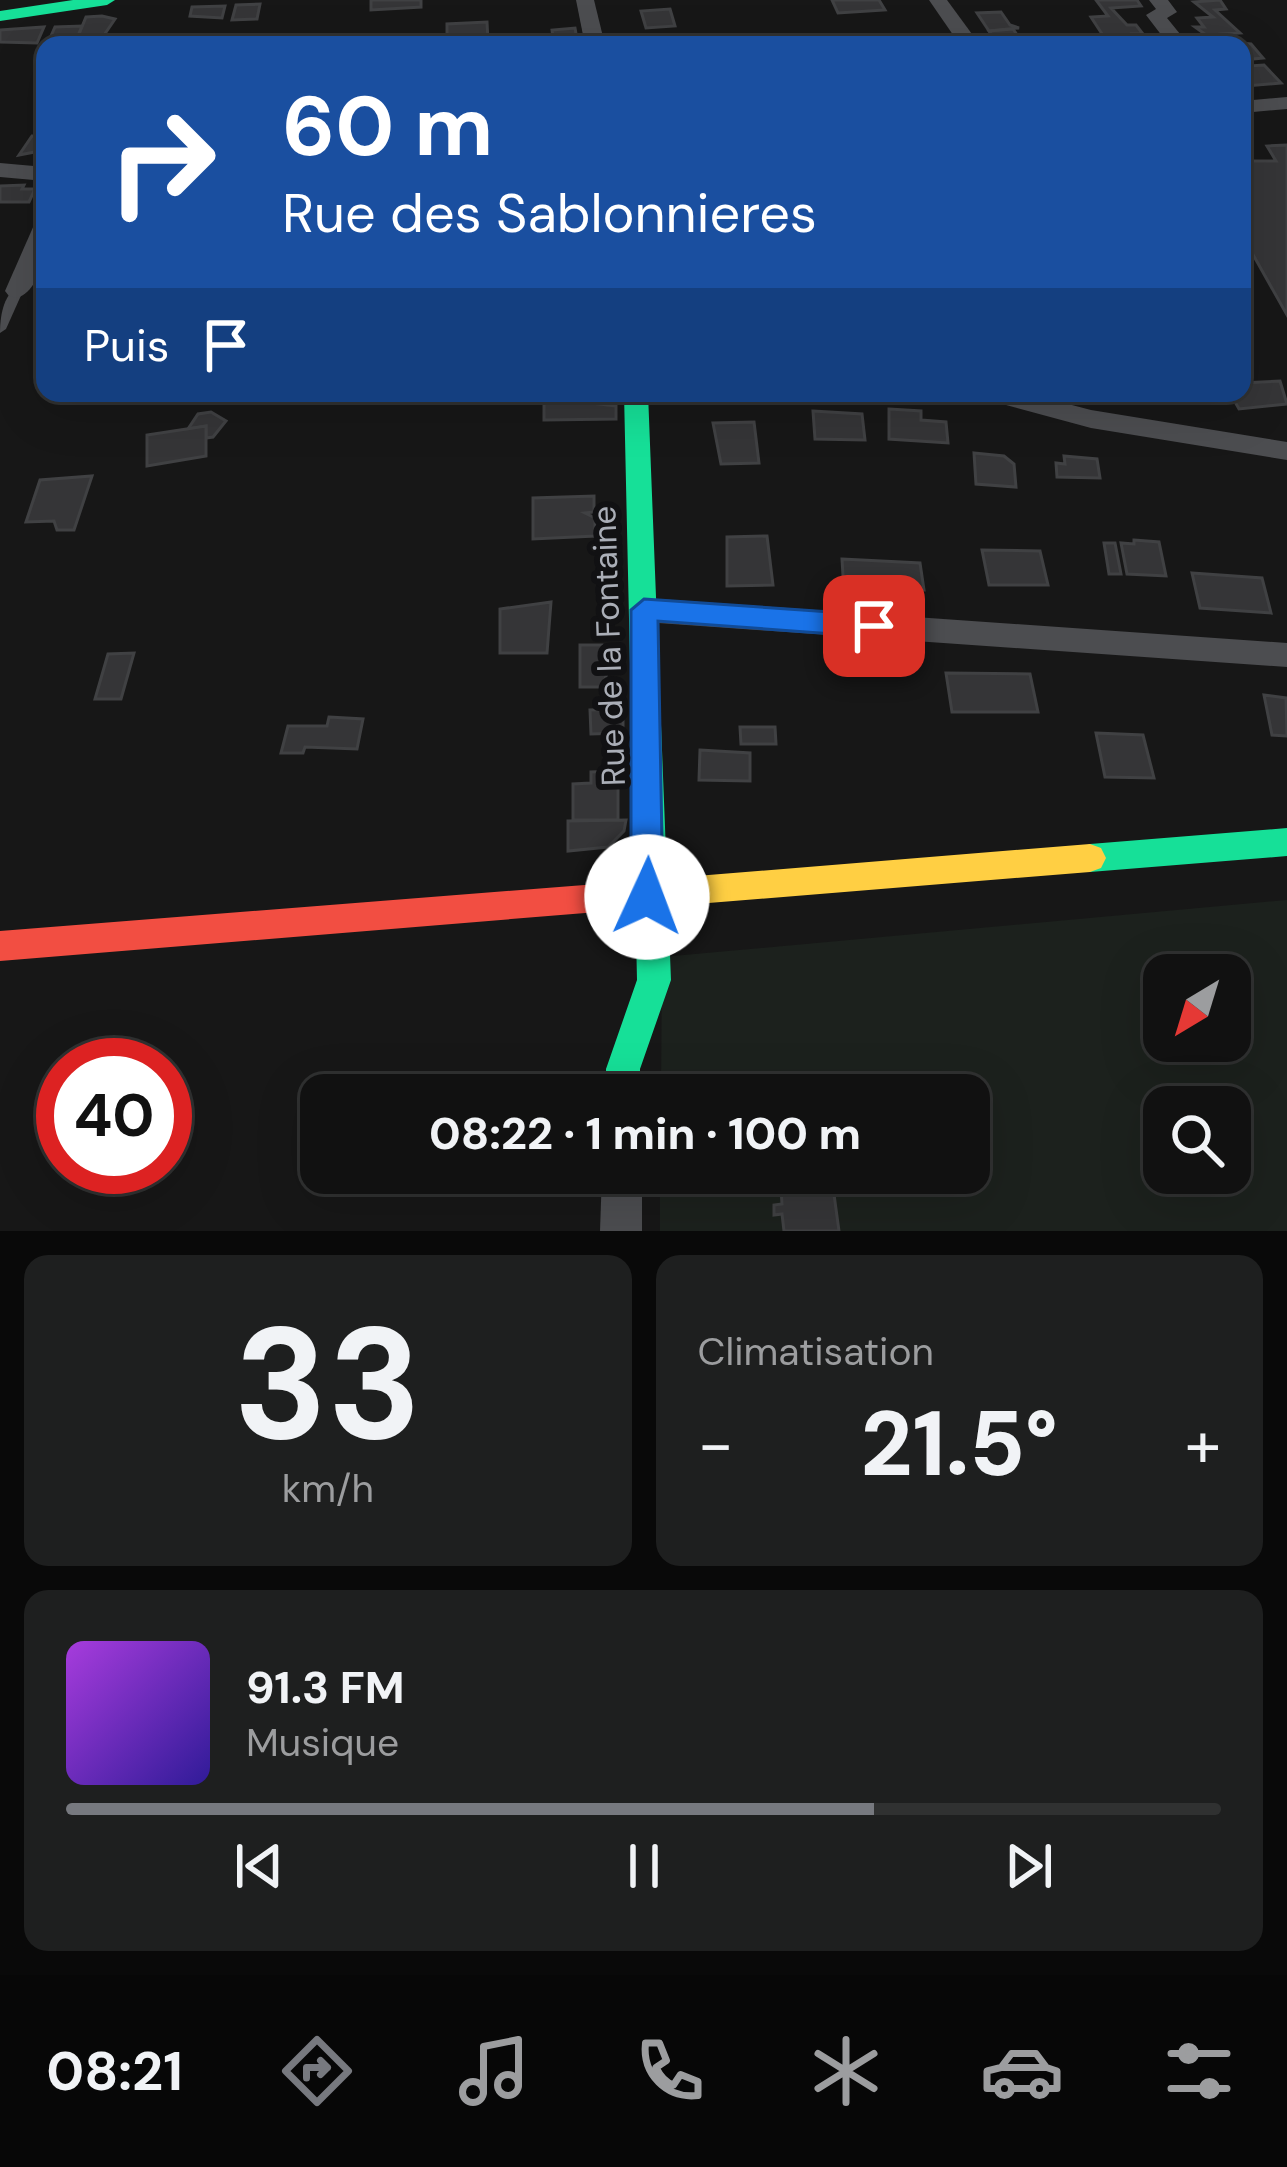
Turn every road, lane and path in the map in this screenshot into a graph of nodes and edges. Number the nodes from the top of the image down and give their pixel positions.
1 (107, 0) edge
2 (585, 0) edge
3 (938, 0) edge
4 (1158, 0) edge
5 (0, 16) edge
6 (593, 36) edge
7 (964, 36) edge
8 (1172, 36) edge
9 (1287, 104) edge
10 (1251, 106) edge
11 (0, 170) edge
12 (36, 173) edge
13 (36, 241) edge
14 (8, 292) edge
15 (0, 329) edge
16 (636, 402) edge
17 (1028, 402) edge
18 (1287, 451) edge
19 (644, 610) junction
20 (1287, 656) edge
21 (1287, 842) edge
22 (647, 897) junction
23 (0, 946) edge
24 (623, 1074) edge
25 (622, 1194) edge
26 (621, 1231) edge

1 - 5 main road
2 - 6 street
3 - 7 street
4 - 8 street
9 - 10 street
11 - 12 street
13 - 14 street
14 - 15 lane
16 - 19 main road, Rue de la Fontaine
17 - 18 street
19 - 20 street
19 - 22 main road, Rue de la Fontaine
21 - 22 main road
22 - 23 main road
22 - 24 main road, Rue de la Fontaine
25 - 26 street

